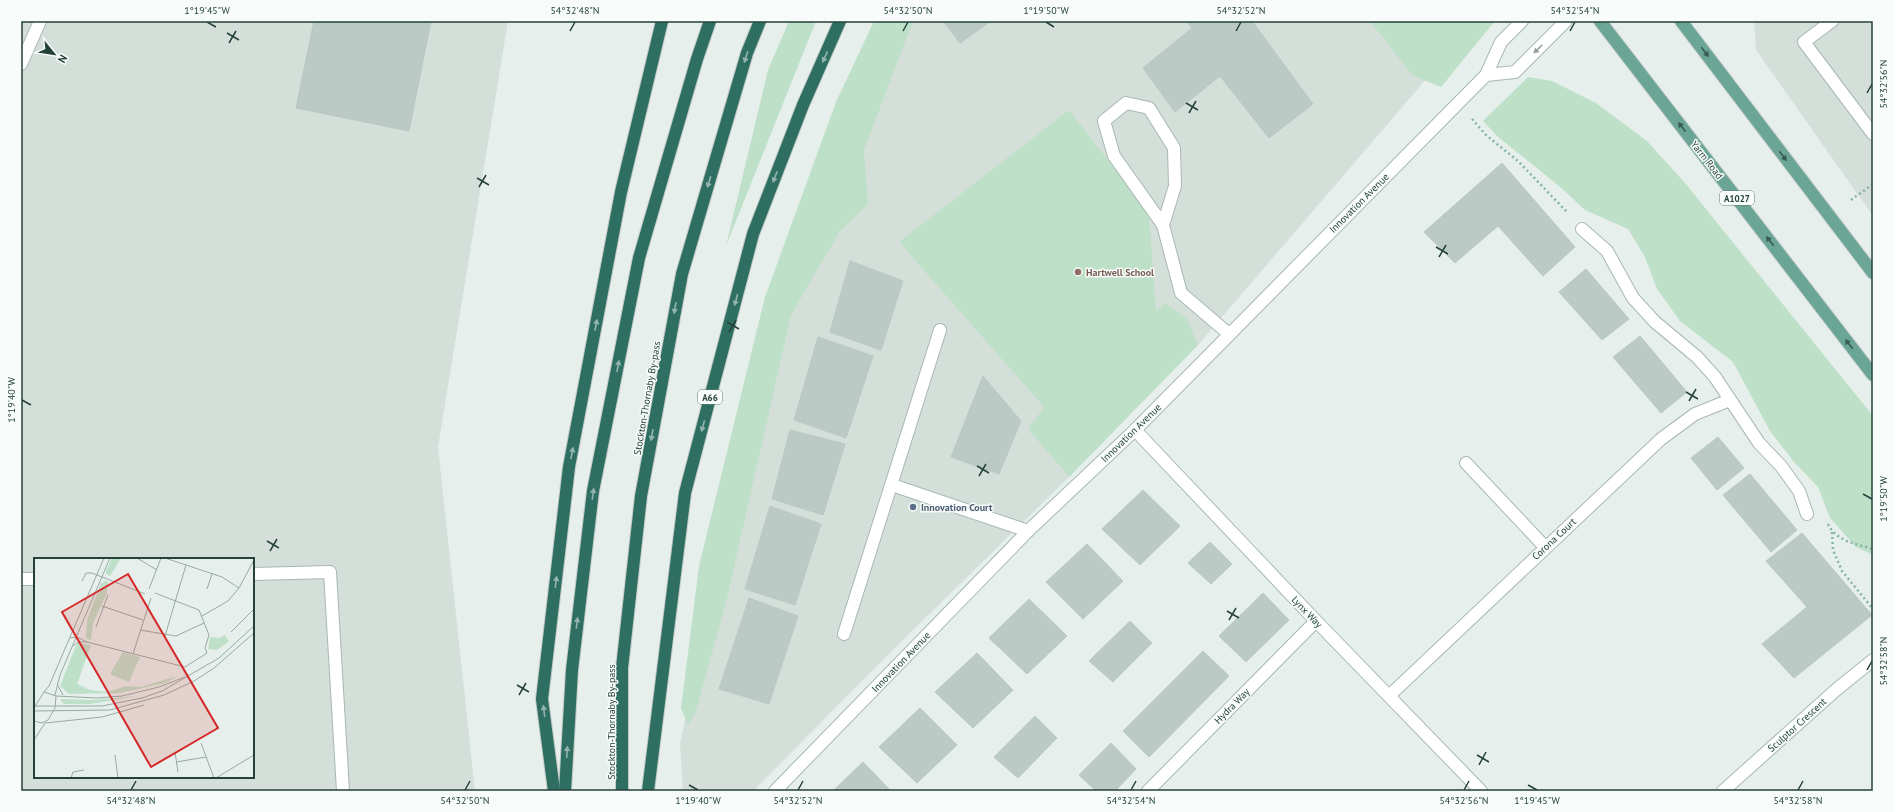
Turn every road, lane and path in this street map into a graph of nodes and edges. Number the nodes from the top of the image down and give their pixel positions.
1 (40, 21) edge
2 (662, 21) edge
3 (710, 21) edge
4 (760, 21) edge
5 (840, 21) edge
6 (1522, 21) edge
7 (1566, 21) edge
8 (1600, 21) edge
9 (1681, 21) edge
10 (1832, 21) edge
11 (21, 64) edge
12 (1486, 75) junction
13 (1457, 102) junction
14 (1873, 134) edge
15 (1873, 184) edge
16 (1851, 200) dead end
17 (1163, 225) junction
18 (1582, 229) joint
19 (1873, 273) edge
20 (940, 330) dead end
21 (1229, 334) junction
22 (1873, 375) edge
23 (1730, 400) junction
24 (1135, 430) junction
25 (1466, 463) dead end
26 (892, 484) junction
27 (1807, 514) joint
28 (1028, 531) junction
29 (1832, 532) junction
30 (1545, 547) junction
31 (1873, 549) edge
32 (254, 574) edge
33 (21, 579) edge
34 (34, 579) edge
35 (1873, 610) edge
36 (1316, 621) junction
37 (844, 634) dead end
38 (1873, 660) edge
39 (1389, 696) junction
40 (343, 791) edge
41 (554, 791) edge
42 (565, 791) edge
43 (622, 791) edge
44 (648, 791) edge
45 (775, 791) edge
46 (1148, 791) edge
47 (1481, 791) edge
48 (1723, 791) edge

1 - 11 street
41 -> 2 highway
42 -> 3 highway
4 -> 43 highway, Stockton-Thornaby By-pass
5 -> 44 highway, A66
6 - 12 street
7 -> 12 street
22 -> 8 main road, Yarm Road / A1027
9 -> 19 main road
10 - 14 street
12 - 13 street, Innovation Avenue
13 - 18 path
13 - 21 street, Innovation Avenue
15 - 16 path
17 - 17 street
17 - 21 street
18 - 23 street
20 - 26 street
21 - 24 street, Innovation Avenue
23 - 27 street
23 - 30 street, Corona Court
24 - 28 street, Innovation Avenue
24 - 36 street, Lynx Way
25 - 30 street
26 - 28 street
26 - 37 street
27 - 29 path
28 - 45 street, Innovation Avenue
29 - 31 path
29 - 35 path
30 - 39 street, Corona Court
32 - 40 street
33 - 34 street
36 - 39 street, Lynx Way
36 - 46 street, Hydra Way
38 - 48 street, Sculptor Crescent
39 - 47 street, Lynx Way

